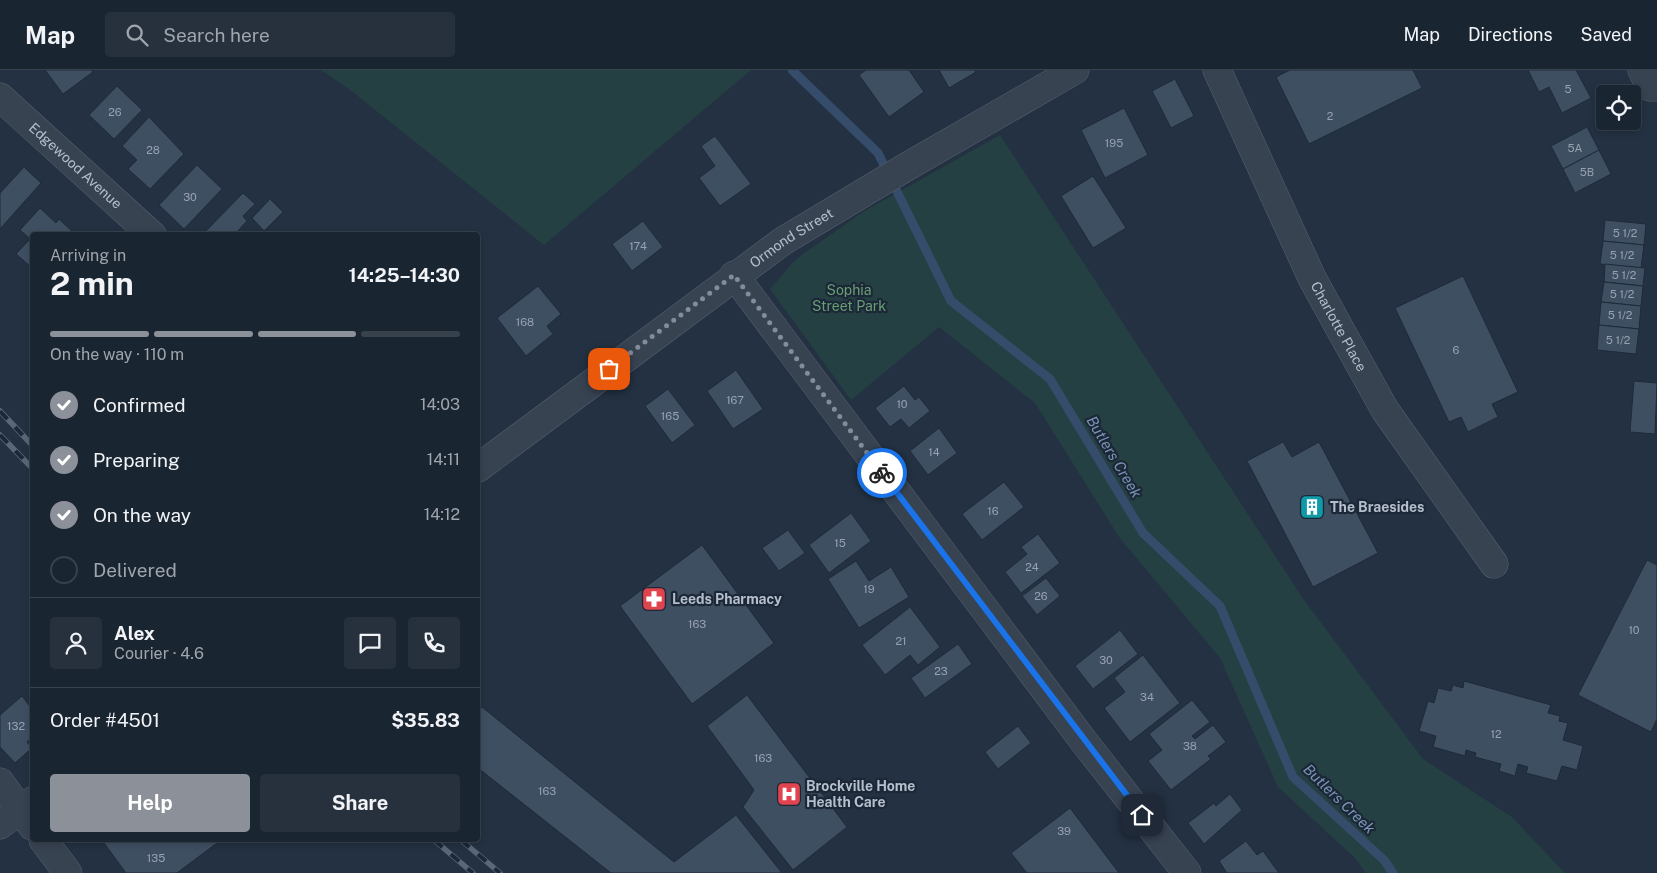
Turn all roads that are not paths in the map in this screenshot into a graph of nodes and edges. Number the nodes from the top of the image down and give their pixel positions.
1 (1075, 70) edge
2 (1217, 70) edge
3 (1642, 70) edge
4 (1657, 87) edge
5 (0, 97) edge
6 (149, 232) edge
7 (734, 275) junction
8 (480, 466) edge
9 (1494, 564) dead end
10 (0, 782) edge
11 (21, 816) edge
12 (45, 842) edge
13 (68, 873) edge
14 (1187, 873) edge

1 - 7 street, Ormond Street
2 - 9 street, Charlotte Place
3 - 4 street
5 - 6 street, Edgewood Avenue
7 - 8 street, Ormond Street
7 - 14 street
10 - 11 street
12 - 13 street

